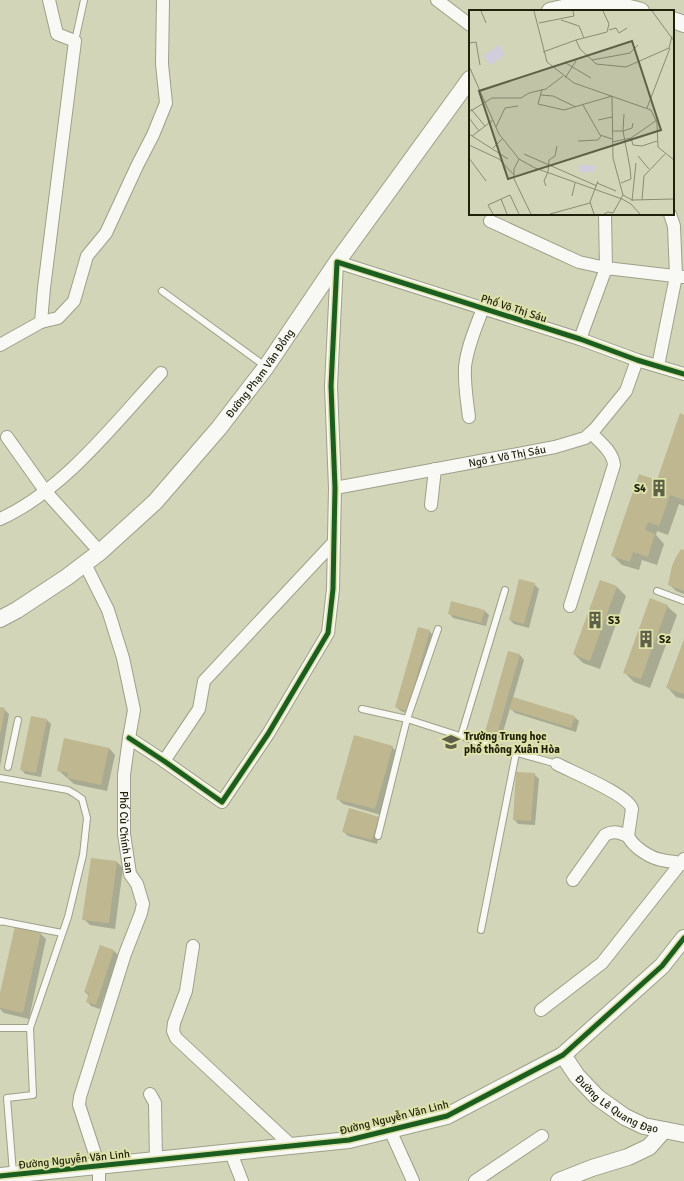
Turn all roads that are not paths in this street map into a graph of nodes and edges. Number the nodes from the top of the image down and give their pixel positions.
1 (49, 0) edge
2 (84, 0) edge
3 (163, 0) edge
4 (437, 0) edge
5 (609, 8) edge
6 (554, 10) edge
7 (638, 10) edge
8 (674, 20) edge
9 (469, 24) edge
10 (684, 24) edge
11 (75, 41) junction
12 (469, 80) edge
13 (605, 215) edge
14 (671, 215) edge
15 (490, 222) dead end
16 (679, 226) edge
17 (337, 262) junction
18 (606, 268) junction
19 (680, 277) edge
20 (162, 291) dead end
21 (483, 308) junction
22 (42, 322) junction
23 (580, 339) junction
24 (0, 345) edge
25 (637, 360) junction
26 (658, 366) junction
27 (266, 367) junction
28 (161, 373) dead end
29 (684, 374) edge
30 (469, 417) dead end
31 (591, 433) junction
32 (7, 437) dead end
33 (436, 469) junction
34 (335, 488) junction
35 (46, 492) junction
36 (431, 505) dead end
37 (0, 519) edge
38 (334, 542) junction
39 (100, 552) junction
40 (88, 571) junction
41 (505, 590) dead end
42 (657, 591) dead end
43 (684, 601) edge
44 (570, 606) dead end
45 (0, 620) edge
46 (438, 629) dead end
47 (362, 709) dead end
48 (407, 719) junction
49 (18, 720) dead end
50 (461, 736) junction
51 (129, 738) junction
52 (516, 753) junction
53 (164, 761) junction
54 (557, 764) joint
55 (8, 767) dead end
56 (0, 778) edge
57 (378, 836) dead end
58 (628, 836) junction
59 (683, 862) edge
60 (573, 880) dead end
61 (0, 922) edge
62 (481, 930) dead end
63 (62, 934) junction
64 (684, 938) edge
65 (193, 946) dead end
66 (541, 1010) dead end
67 (0, 1028) edge
68 (30, 1028) junction
69 (563, 1055) junction
70 (150, 1094) dead end
71 (7, 1098) junction
72 (0, 1099) edge
73 (390, 1130) junction
74 (664, 1130) junction
75 (684, 1134) edge
76 (542, 1136) dead end
77 (292, 1146) junction
78 (231, 1153) junction
79 (156, 1161) junction
80 (99, 1174) edge
81 (6, 1176) edge
82 (242, 1181) edge
83 (413, 1181) edge
84 (476, 1181) edge
85 (559, 1181) edge

1 - 11 street
2 - 11 lane
3 - 22 street
4 - 9 street
5 - 6 street
5 - 7 street
8 - 10 street
11 - 22 street
12 - 17 street, Đường Phạm Văn Đồng
13 - 18 street
14 - 16 street
15 - 18 street
16 - 19 street
17 - 21 street, Phố Võ Thị Sáu
17 - 27 street, Đường Phạm Văn Đồng
17 - 34 street
18 - 19 street
18 - 23 street
19 - 26 street
20 - 27 lane
21 - 23 street, Phố Võ Thị Sáu
21 - 30 street
22 - 24 street
23 - 25 street, Phố Võ Thị Sáu
25 - 26 street, Phố Võ Thị Sáu
25 - 31 street, Ngõ 1 Võ Thị Sáu
26 - 29 street, Phố Võ Thị Sáu
27 - 39 street, Đường Phạm Văn Đồng
28 - 35 street
31 - 33 street, Ngõ 1 Võ Thị Sáu
31 - 44 street
32 - 35 street
33 - 34 street, Ngõ 1 Võ Thị Sáu
33 - 36 street
34 - 38 street
35 - 37 street
35 - 39 street
38 - 53 street
38 - 53 street
39 - 40 street, Đường Phạm Văn Đồng
40 - 45 street, Đường Phạm Văn Đồng
40 - 51 street, Phố Cù Chính Lan
41 - 50 lane
42 - 43 lane
46 - 48 lane
47 - 48 lane
48 - 50 lane
48 - 57 lane
49 - 55 lane
50 - 52 lane
51 - 53 street
51 - 80 street, Phố Cù Chính Lan
52 - 54 lane
52 - 62 lane
54 - 58 street
56 - 63 lane
58 - 59 street
58 - 60 street
59 - 66 street
61 - 63 lane
63 - 68 lane
64 - 69 street, Đường Nguyễn Văn Linh
65 - 77 street
67 - 68 lane
68 - 71 lane
69 - 73 street, Đường Nguyễn Văn Linh
69 - 74 street, Đường Lê Quang Đạo
70 - 79 street
71 - 72 lane
71 - 81 lane
73 - 77 street, Đường Nguyễn Văn Linh
73 - 83 street
74 - 75 street, Đường Lê Quang Đạo
74 - 85 street
76 - 84 street
77 - 78 street, Đường Nguyễn Văn Linh
78 - 79 street, Đường Nguyễn Văn Linh
78 - 82 street
79 - 80 street, Đường Nguyễn Văn Linh
80 - 81 street, Đường Nguyễn Văn Linh

